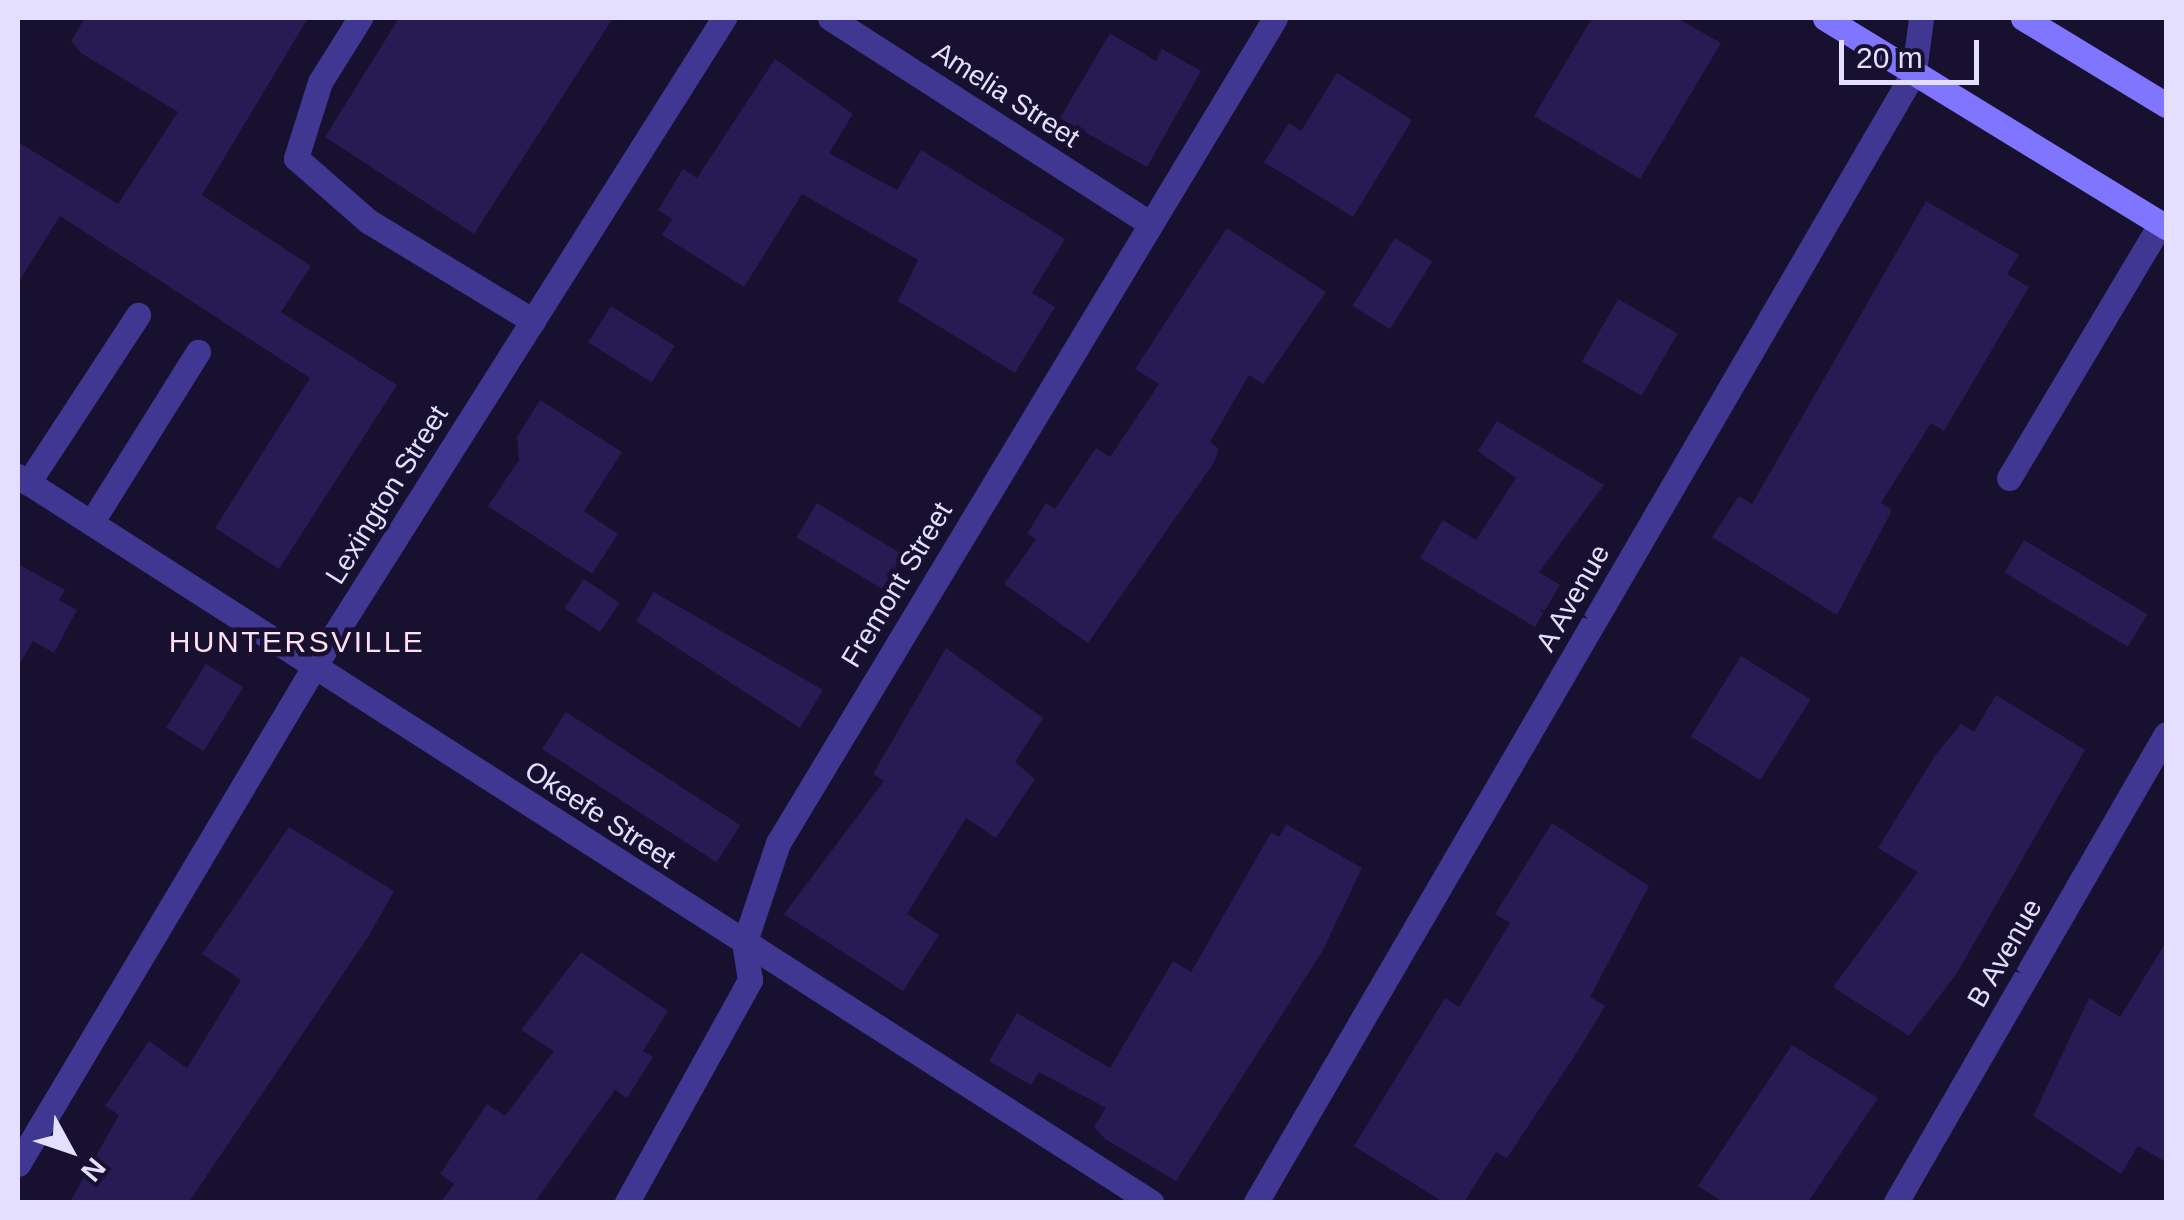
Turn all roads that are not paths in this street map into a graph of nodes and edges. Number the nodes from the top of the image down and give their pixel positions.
1 (360, 18) edge
2 (724, 18) edge
3 (830, 18) edge
4 (1275, 18) edge
5 (1825, 18) edge
6 (1921, 18) edge
7 (2022, 18) edge
8 (1914, 72) junction
9 (2166, 105) edge
10 (1150, 223) junction
11 (2164, 225) edge
12 (138, 315) dead end
13 (532, 321) junction
14 (198, 352) dead end
15 (2009, 478) dead end
16 (23, 479) edge
17 (91, 523) junction
18 (314, 667) junction
19 (2166, 734) edge
20 (744, 944) junction
21 (18, 1164) edge
22 (627, 1202) edge
23 (1151, 1202) edge
24 (1256, 1202) edge
25 (1896, 1202) edge

1 - 13 street
2 - 13 street, Lexington Street
3 - 10 street, Amelia Street
4 - 10 street, Fremont Street
5 - 8 main road
6 - 8 street, A Avenue
7 - 9 main road
8 - 11 main road
8 - 24 street, A Avenue
10 - 20 street, Fremont Street
11 - 15 street
12 - 16 street
13 - 18 street, Lexington Street
14 - 17 street
16 - 17 street, Okeefe Street
17 - 18 street, Okeefe Street
18 - 20 street, Okeefe Street
18 - 21 street, Lexington Street
19 - 25 street, B Avenue
20 - 22 street, Fremont Street
20 - 23 street, Okeefe Street

